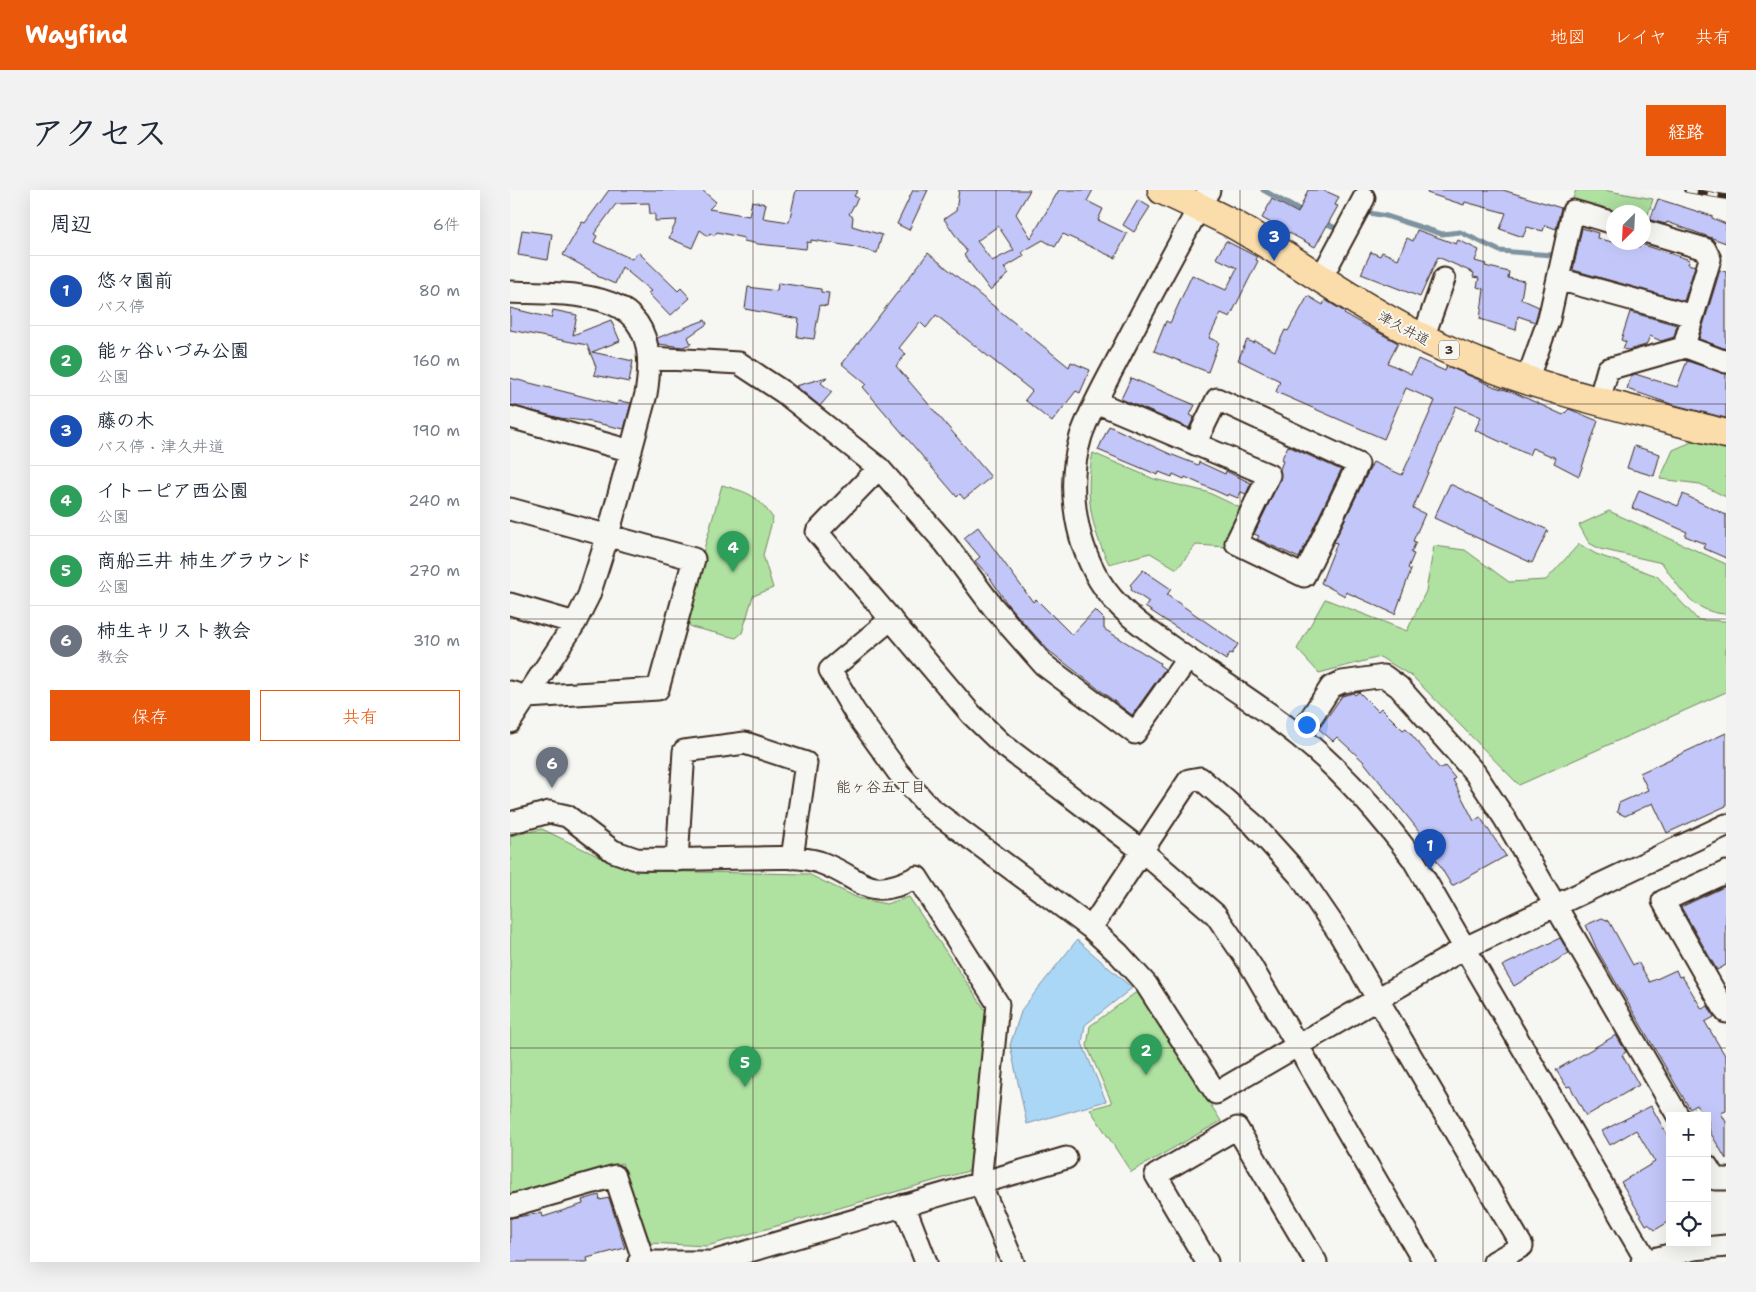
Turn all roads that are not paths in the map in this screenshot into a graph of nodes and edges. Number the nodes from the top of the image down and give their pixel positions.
1 (1162, 190) edge
2 (1204, 198) edge
3 (1364, 198) dead end
4 (1606, 221) edge
5 (1651, 233) edge
6 (1320, 278) junction
7 (1444, 278) dead end
8 (1558, 279) junction
9 (510, 292) edge
10 (1693, 316) junction
11 (1423, 338) junction
12 (1686, 347) junction
13 (650, 358) junction
14 (1726, 362) edge
15 (1527, 380) junction
16 (1599, 401) junction
17 (1096, 402) junction
18 (510, 417) edge
19 (1726, 434) edge
20 (1195, 444) junction
21 (631, 451) junction
22 (879, 468) junction
23 (510, 509) edge
24 (608, 535) junction
25 (510, 604) edge
26 (891, 619) junction
27 (575, 623) junction
28 (1188, 658) junction
29 (519, 694) edge
30 (510, 722) edge
31 (1299, 736) junction
32 (510, 823) edge
33 (1726, 825) edge
34 (1142, 850) junction
35 (792, 858) junction
36 (677, 860) junction
37 (1726, 872) edge
38 (1557, 904) junction
39 (1091, 928) junction
40 (1465, 948) junction
41 (1377, 998) junction
42 (1726, 1012) edge
43 (1297, 1044) junction
44 (1676, 1112) edge
45 (1066, 1158) dead end
46 (1711, 1173) edge
47 (1726, 1178) edge
48 (980, 1183) junction
49 (904, 1205) junction
50 (510, 1206) edge
51 (1726, 1246) edge
52 (1644, 1261) edge
53 (642, 1262) edge
54 (712, 1262) edge
55 (926, 1262) edge
56 (1013, 1262) edge
57 (1207, 1262) edge
58 (1316, 1262) edge
59 (1424, 1262) edge
60 (1494, 1262) edge

1 - 2 main road, 津久井道 / 3
2 - 6 main road, 津久井道 / 3
2 - 17 street
3 - 6 street
4 - 8 street
5 - 10 street
6 - 11 main road, 津久井道 / 3
7 - 11 street
8 - 10 street
8 - 15 street
9 - 13 street
10 - 12 street
11 - 15 main road, 津久井道 / 3
12 - 14 street
12 - 16 street
13 - 21 street
13 - 22 street
15 - 16 main road, 津久井道 / 3
16 - 19 main road, 津久井道 / 3
17 - 20 street
17 - 28 street
18 - 21 street
20 - 20 street
21 - 24 street
22 - 26 street
22 - 28 street
23 - 24 street
24 - 27 street
24 - 29 street
25 - 27 street
26 - 34 street
26 - 39 street
27 - 29 street
28 - 31 street
29 - 30 street
31 - 38 street
31 - 40 street
32 - 36 street
33 - 38 street
34 - 39 street
34 - 41 street
34 - 43 street
35 - 36 street
35 - 36 street
35 - 48 street
37 - 42 street
38 - 40 street
38 - 44 street
39 - 43 street
40 - 41 street
40 - 52 street
41 - 43 street
41 - 60 street
43 - 59 street
45 - 48 street
46 - 47 street
48 - 49 street
48 - 56 street
49 - 54 street
49 - 55 street
50 - 53 street
51 - 52 street
53 - 54 street
57 - 58 street

